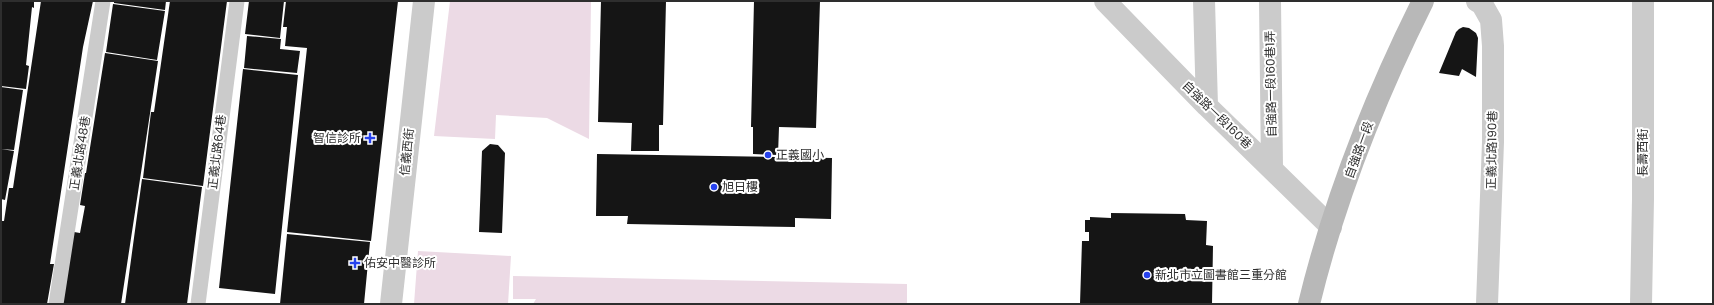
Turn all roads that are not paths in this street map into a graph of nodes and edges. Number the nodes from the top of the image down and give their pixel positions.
1 (103, 1) edge
2 (237, 1) edge
3 (424, 1) edge
4 (1105, 1) edge
5 (1204, 1) edge
6 (1270, 1) edge
7 (1424, 1) edge
8 (1477, 1) edge
9 (1643, 1) edge
10 (1207, 106) junction
11 (1272, 168) junction
12 (1331, 227) junction
13 (56, 304) edge
14 (198, 304) edge
15 (391, 304) edge
16 (1309, 304) edge
17 (1487, 304) edge
18 (1641, 304) edge

1 - 13 lane, 正義北路48巷
2 - 14 lane, 正義北路64巷
3 - 15 street, 信義西街
4 - 10 street, 自強路一段160巷
5 - 10 street
6 - 11 street, 自強路一段160巷1弄
7 - 12 street, 自強路一段
8 - 17 street, 正義北路190巷
9 - 18 street, 長壽西街
10 - 11 street, 自強路一段160巷
11 - 12 street, 自強路一段160巷
12 - 16 street, 自強路一段

